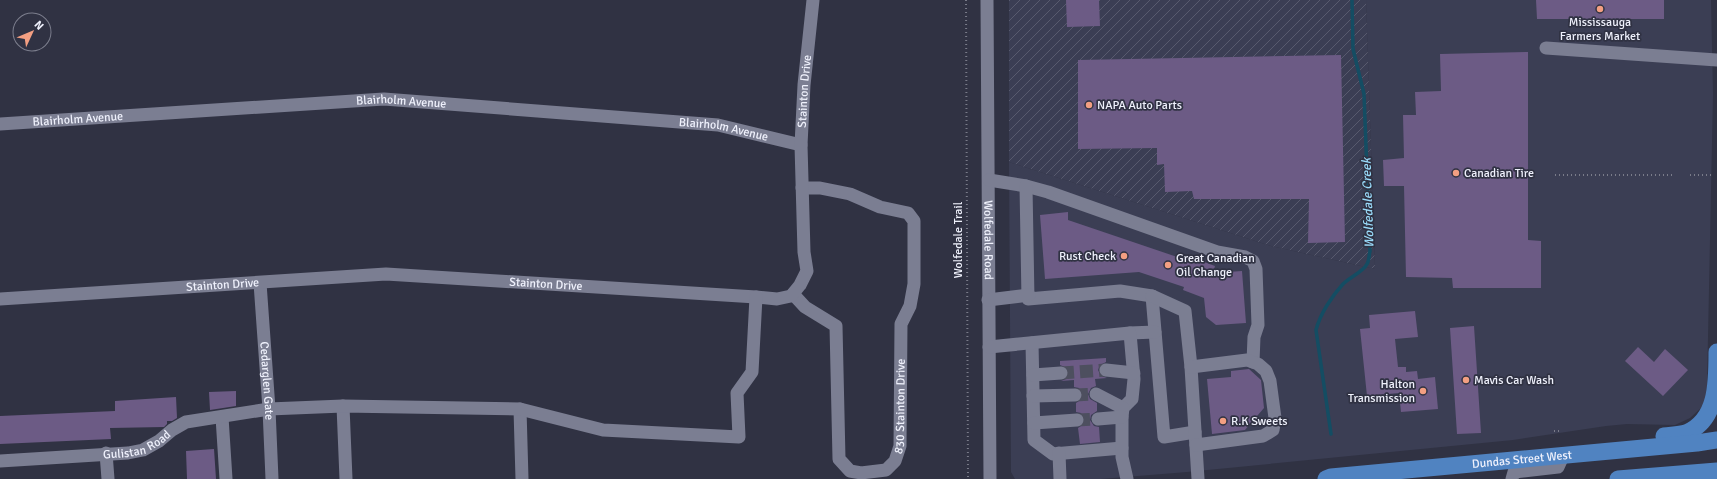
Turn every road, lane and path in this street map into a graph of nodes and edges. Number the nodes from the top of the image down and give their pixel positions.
1 (813, 0) edge
2 (966, 0) edge
3 (987, 0) edge
4 (1546, 48) dead end
5 (1717, 60) edge
6 (0, 124) edge
7 (801, 145) junction
8 (1555, 175) dead end
9 (1674, 175) dead end
10 (1690, 175) dead end
11 (1714, 175) dead end
12 (989, 180) junction
13 (1026, 186) junction
14 (802, 188) junction
15 (260, 283) junction
16 (793, 294) junction
17 (1028, 295) junction
18 (1152, 296) junction
19 (756, 297) junction
20 (0, 299) edge
21 (988, 300) junction
22 (1155, 332) junction
23 (1130, 333) junction
24 (1032, 343) junction
25 (989, 347) junction
26 (1717, 352) edge
27 (1253, 362) junction
28 (1191, 367) junction
29 (1106, 370) tunnel mouth
30 (1061, 372) tunnel mouth
31 (1134, 373) junction
32 (1033, 375) junction
33 (1096, 394) tunnel mouth
34 (1075, 395) tunnel mouth
35 (1033, 396) junction
36 (343, 406) junction
37 (269, 409) junction
38 (520, 410) junction
39 (1123, 412) junction
40 (222, 417) junction
41 (1098, 419) tunnel mouth
42 (1077, 420) tunnel mouth
43 (1034, 423) junction
44 (1560, 431) dead end
45 (1195, 432) junction
46 (1554, 432) dead end
47 (1717, 440) edge
48 (1196, 445) junction
49 (1122, 448) junction
50 (1640, 448) junction
51 (1059, 453) junction
52 (106, 454) junction
53 (1564, 456) junction
54 (0, 461) edge
55 (1717, 471) edge
56 (108, 479) edge
57 (226, 479) edge
58 (272, 479) edge
59 (346, 479) edge
60 (522, 479) edge
61 (968, 479) edge
62 (990, 479) edge
63 (1060, 479) edge
64 (1127, 479) edge
65 (1198, 479) edge
66 (1326, 479) edge
67 (1512, 479) edge
68 (1618, 479) edge

1 - 7 street, Stainton Drive
2 - 61 path, Wolfedale Trail
3 - 12 street, Wolfedale Road
4 - 5 street
6 - 7 street, Blairholm Avenue
7 - 14 street, Stainton Drive
8 - 9 path
10 - 11 path
12 - 13 street
12 - 21 street, Wolfedale Road
13 - 17 street
13 - 27 street
14 - 16 street, Stainton Drive
14 - 16 street, 830 Stainton Drive
15 - 19 street, Stainton Drive
15 - 20 street, Stainton Drive
15 - 37 street, Cedarglen Gate
16 - 19 street, Stainton Drive
17 - 18 street
17 - 21 street
18 - 22 street
18 - 28 street
19 - 38 street, Gulistan Road
21 - 25 street, Wolfedale Road
22 - 23 street
22 - 45 street
23 - 24 street
23 - 31 street
24 - 25 street
24 - 32 street
25 - 62 street, Wolfedale Road
26 - 50 main road
27 - 28 street
27 - 48 street
28 - 45 street
29 - 31 street
30 - 32 street
31 - 39 street
32 - 35 street
33 - 39 street
34 - 35 street
35 - 43 street
36 - 37 street, Gulistan Road
36 - 38 street, Gulistan Road
36 - 59 street
37 - 40 street, Gulistan Road
37 - 58 street, Cedarglen Gate
38 - 60 street
39 - 41 street
39 - 49 street
40 - 52 street, Gulistan Road
40 - 57 street
42 - 43 street
43 - 51 street
44 - 46 path
45 - 48 street
47 - 50 main road, Dundas Street West
48 - 65 street
49 - 51 street
49 - 64 street
50 - 53 main road, Dundas Street West
51 - 63 street
52 - 54 street, Gulistan Road
52 - 56 street
53 - 66 main road, Dundas Street West
53 - 67 street
55 - 68 main road

